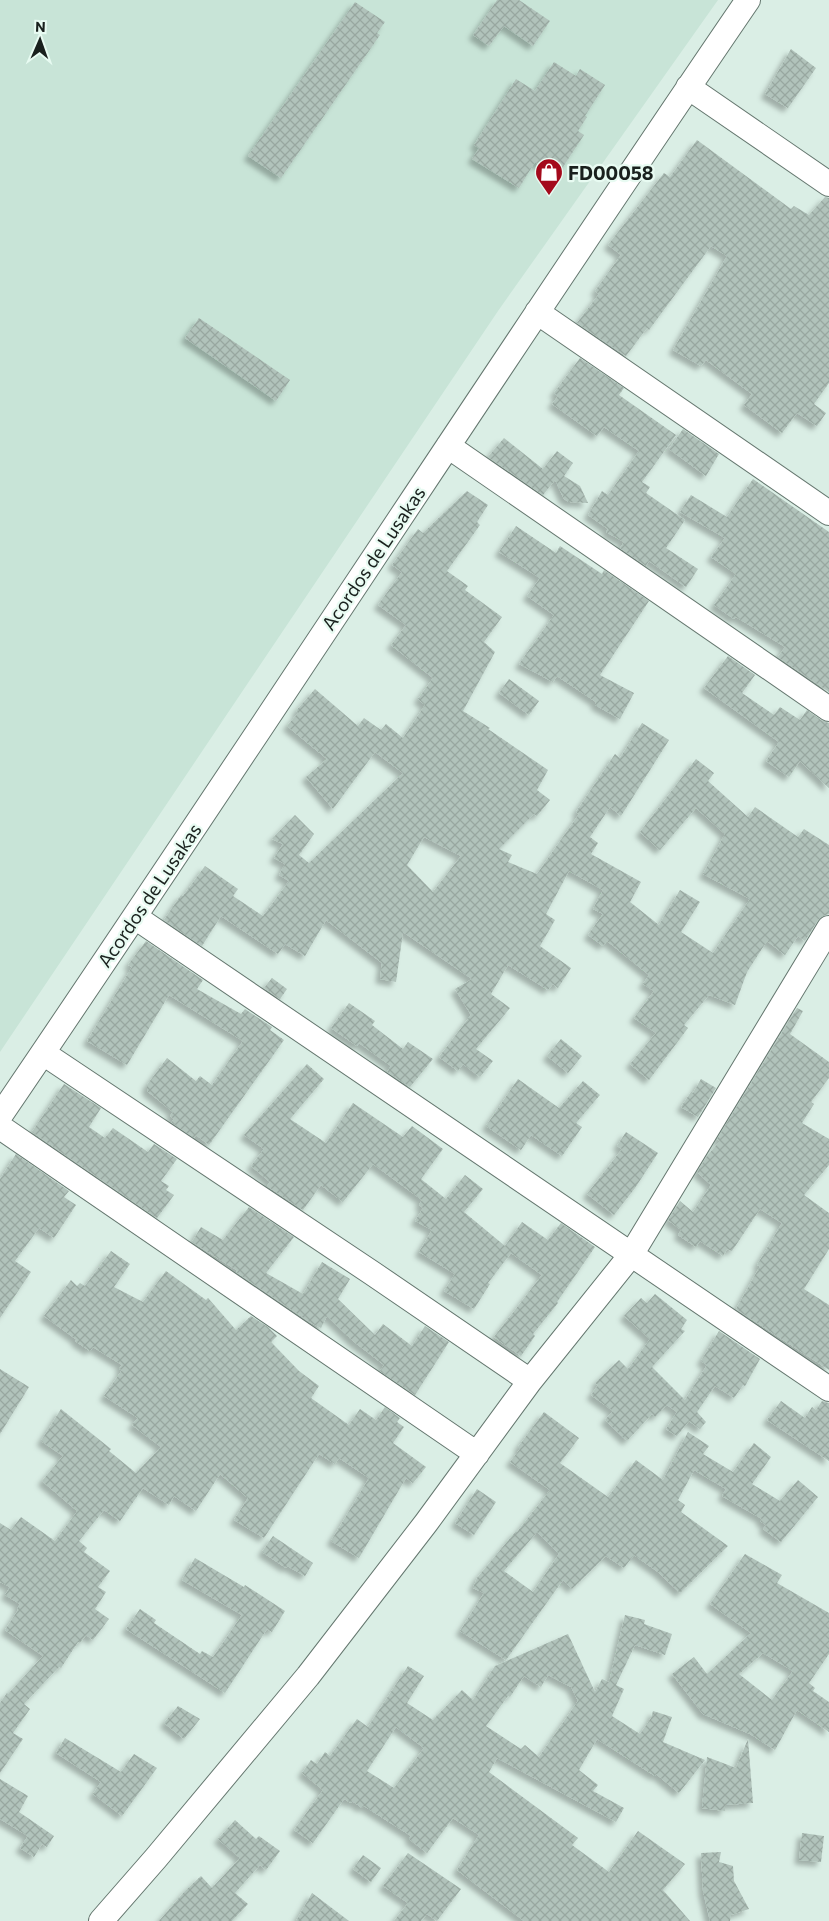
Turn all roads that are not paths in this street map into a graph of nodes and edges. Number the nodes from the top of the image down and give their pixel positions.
1 (748, 0) edge
2 (688, 87) junction
3 (829, 184) edge
4 (537, 312) junction
5 (448, 446) junction
6 (829, 514) edge
7 (829, 709) edge
8 (135, 917) junction
9 (829, 928) edge
10 (43, 1053) junction
11 (0, 1116) edge
12 (0, 1127) edge
13 (631, 1255) junction
14 (530, 1381) junction
15 (829, 1389) edge
16 (477, 1454) junction
17 (101, 1921) edge

1 - 2 street, Acordos de Lusakas
2 - 3 street
2 - 4 street, Acordos de Lusakas
4 - 5 street, Acordos de Lusakas
4 - 6 street
5 - 7 street
5 - 8 street, Acordos de Lusakas
8 - 10 street, Acordos de Lusakas
8 - 13 street
9 - 13 street
10 - 11 street, Acordos de Lusakas
10 - 14 street
12 - 16 street
13 - 14 street
13 - 15 street
14 - 16 street
16 - 17 street

